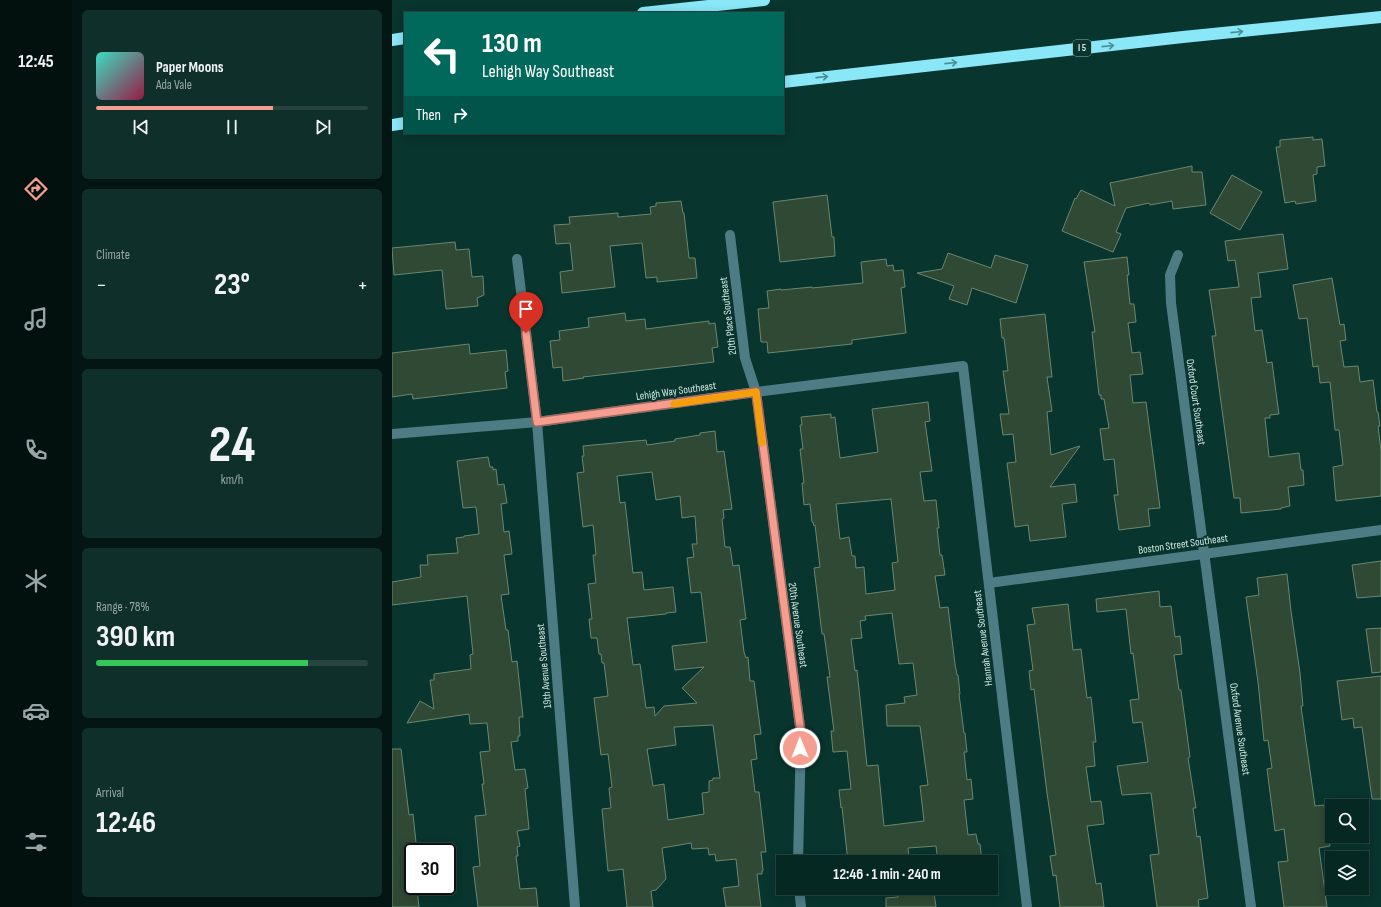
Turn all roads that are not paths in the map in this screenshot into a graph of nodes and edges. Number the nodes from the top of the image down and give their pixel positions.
1 (764, 0) edge
2 (652, 12) edge
3 (1381, 17) edge
4 (404, 38) edge
5 (392, 40) edge
6 (784, 82) edge
7 (404, 123) edge
8 (392, 125) edge
9 (730, 236) dead end
10 (1178, 255) dead end
11 (517, 258) dead end
12 (963, 366) joint
13 (756, 392) junction
14 (537, 422) junction
15 (392, 434) edge
16 (1381, 530) edge
17 (1204, 553) junction
18 (989, 583) junction
19 (798, 855) edge
20 (800, 895) edge
21 (575, 907) edge
22 (801, 907) edge
23 (1026, 907) edge
24 (1251, 907) edge

1 - 2 highway
6 -> 3 highway, I 5
4 - 5 highway
7 - 8 highway
9 - 13 street, 20th Place Southeast
10 - 17 street, Oxford Court Southeast
11 - 14 street, 19th Avenue Southeast
12 - 13 street, Lehigh Way Southeast
12 - 18 street, Hannah Avenue Southeast
13 - 14 street, Lehigh Way Southeast
13 - 19 street, 20th Avenue Southeast
14 - 15 street, Lehigh Way Southeast
14 - 21 street, 19th Avenue Southeast
16 - 17 street, Boston Street Southeast
17 - 18 street, Boston Street Southeast
17 - 24 street, Oxford Avenue Southeast
18 - 23 street, Hannah Avenue Southeast
20 - 22 street

